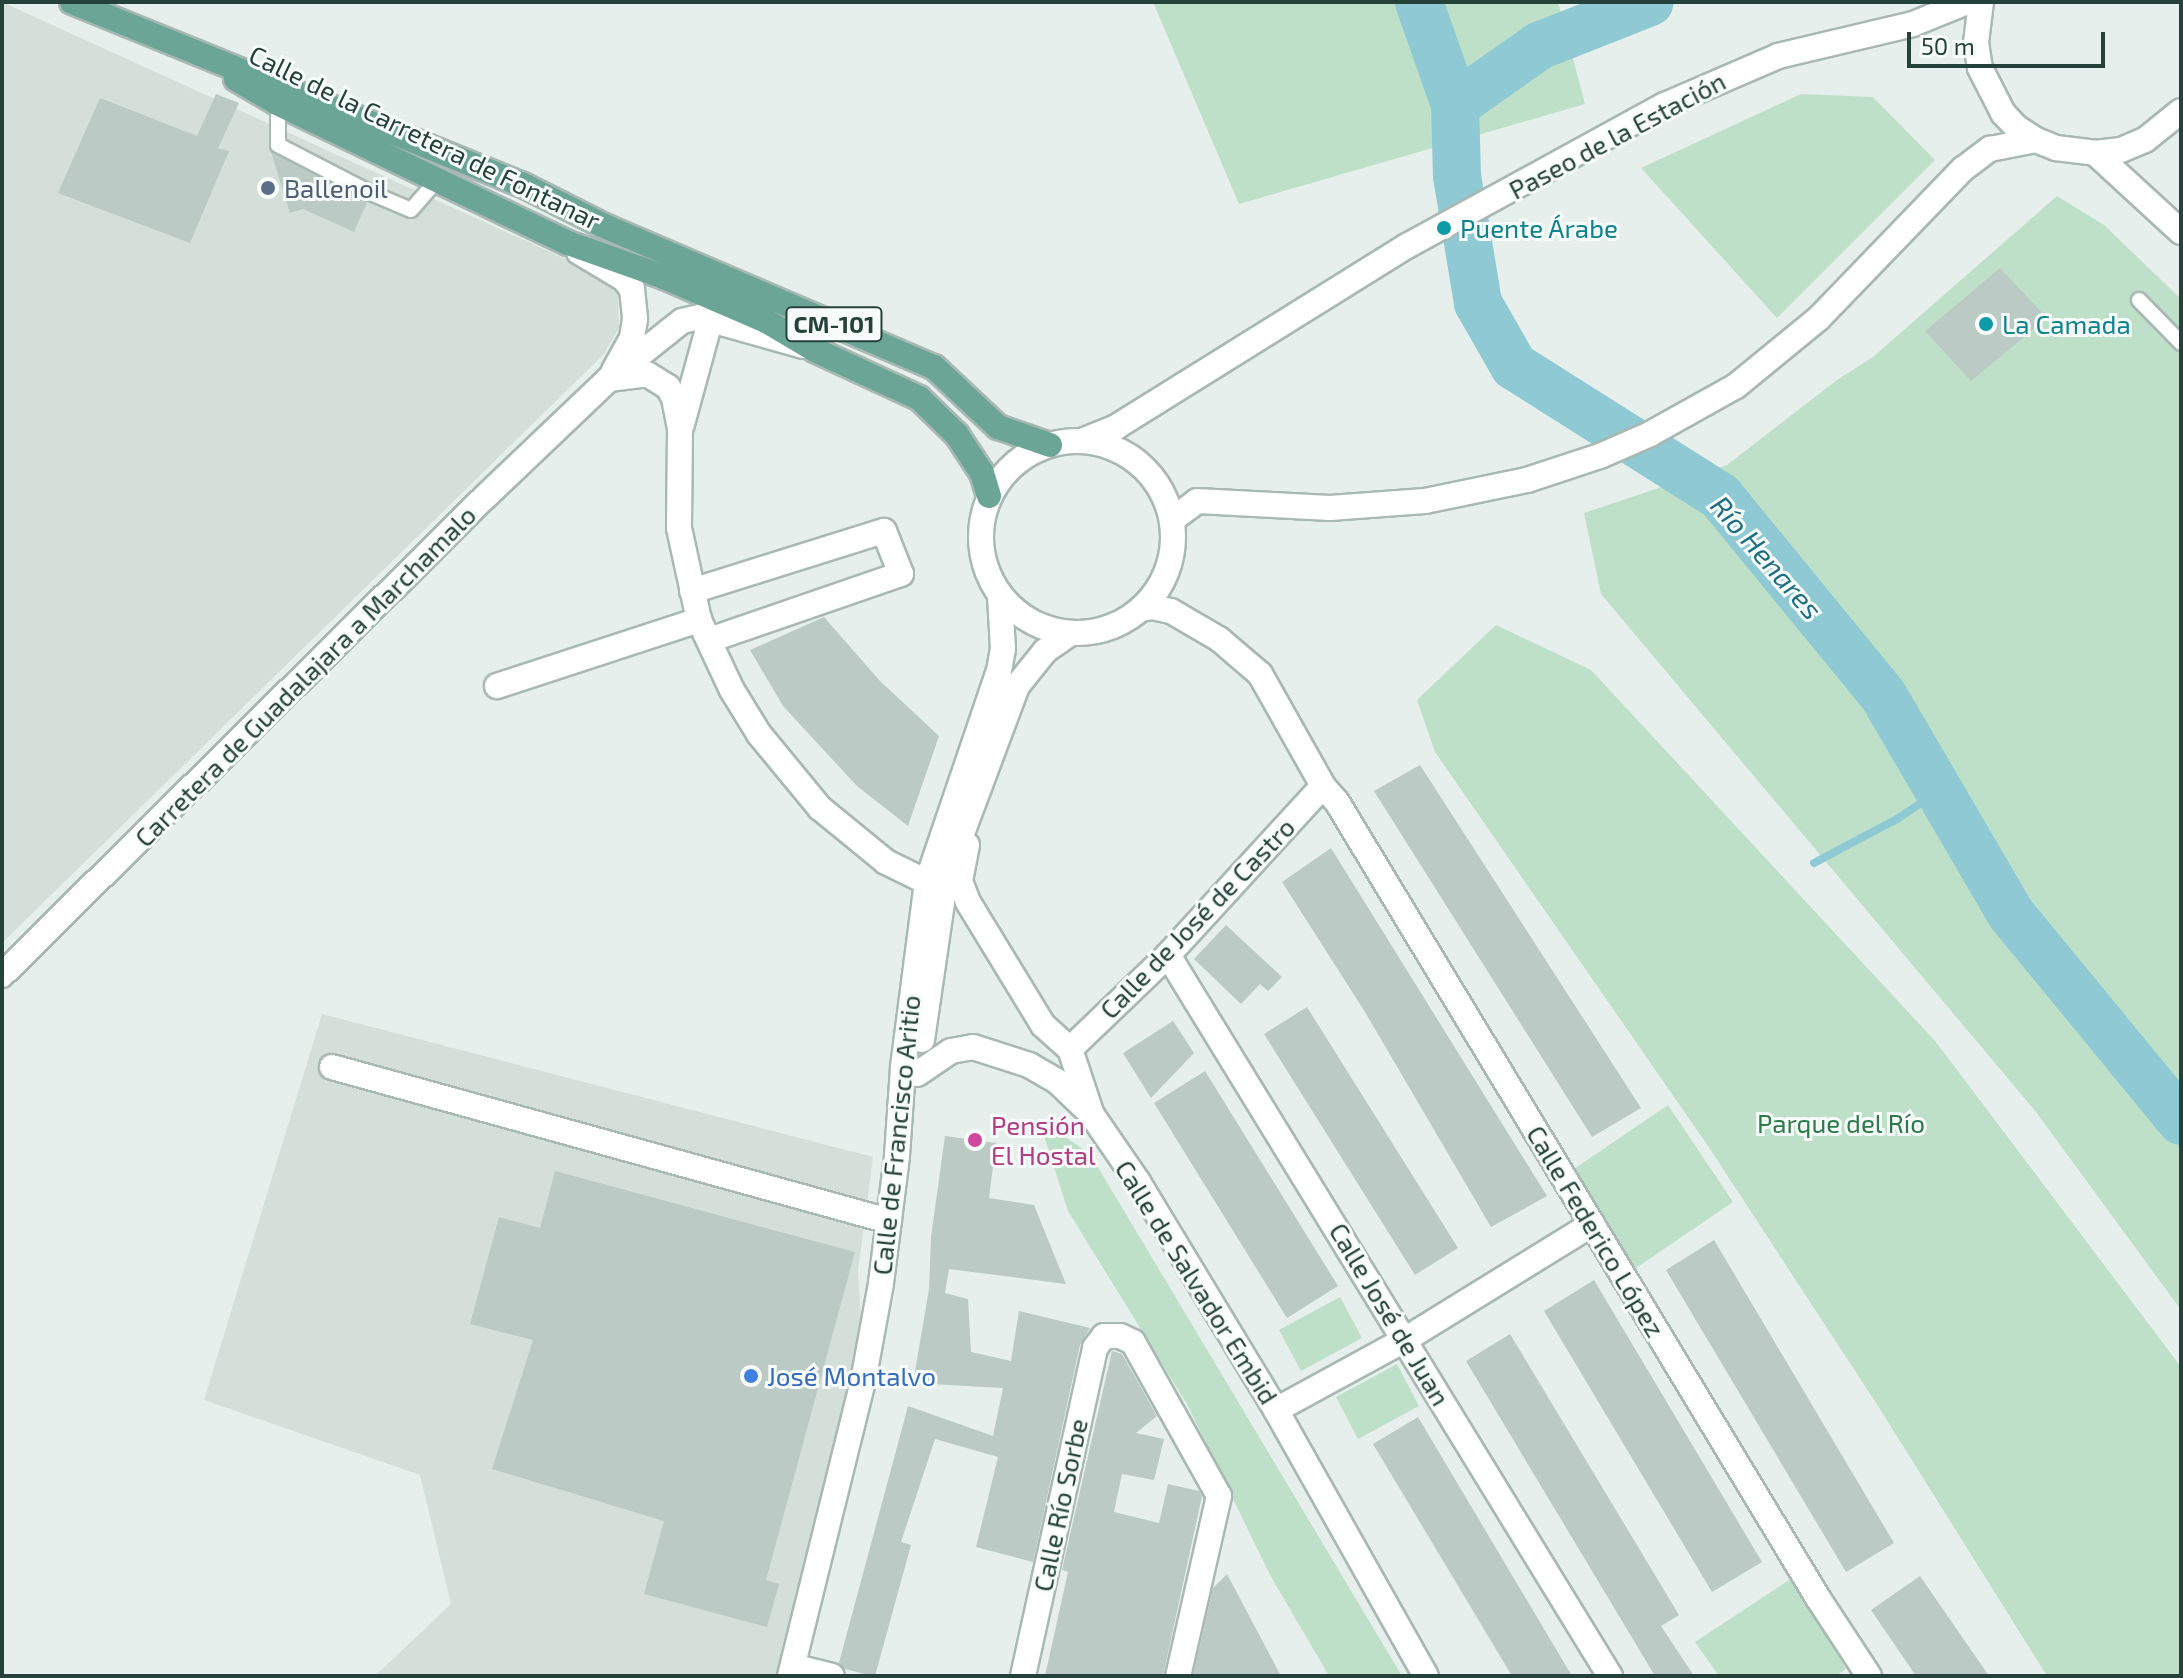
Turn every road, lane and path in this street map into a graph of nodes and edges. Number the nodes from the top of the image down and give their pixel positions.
1 (72, 2) edge
2 (1967, 2) edge
3 (1981, 2) edge
4 (281, 95) junction
5 (2181, 111) edge
6 (2036, 140) junction
7 (2095, 153) junction
8 (438, 179) junction
9 (2181, 232) edge
10 (568, 243) junction
11 (2139, 300) dead end
12 (711, 318) junction
13 (2181, 343) edge
14 (815, 350) junction
15 (609, 379) junction
16 (680, 430) junction
17 (1082, 441) junction
18 (1050, 445) junction
19 (989, 496) junction
20 (1172, 520) junction
21 (692, 591) junction
22 (1000, 597) junction
23 (1141, 609) junction
24 (704, 630) junction
25 (1069, 634) junction
26 (497, 686) dead end
27 (1323, 786) junction
28 (975, 800) junction
29 (927, 882) junction
30 (1168, 955) junction
31 (2, 975) edge
32 (1070, 1049) junction
33 (332, 1067) dead end
34 (917, 1074) junction
35 (1092, 1115) junction
36 (897, 1156) junction
37 (889, 1221) junction
38 (1592, 1224) junction
39 (1406, 1339) junction
40 (1276, 1410) junction
41 (792, 1671) edge
42 (832, 1676) edge
43 (1023, 1676) edge
44 (1178, 1676) edge
45 (1426, 1676) edge
46 (1610, 1676) edge
47 (1869, 1676) edge

1 - 4 main road, Calle de la Carretera de Fontanar / CM-101
2 - 17 street, Paseo de la Estación
3 - 6 street
4 - 8 main road, Calle de la Carretera de Fontanar / CM-101
4 - 8 lane
4 - 18 main road, Calle de la Carretera de Fontanar / CM-101
5 - 7 street
6 - 7 street
6 - 20 street
7 - 9 street
8 - 10 main road, Calle de la Carretera de Fontanar / CM-101
10 - 14 main road, Calle de la Carretera de Fontanar / CM-101
10 - 15 street
11 - 13 lane
12 - 14 street
12 - 15 street
12 - 16 street
14 - 19 main road, Calle de la Carretera de Fontanar / CM-101
15 - 16 street
15 - 31 street, Carretera de Guadalajara a Marchamalo
16 - 21 street
17 - 18 street
17 - 20 street
18 - 19 street
19 - 22 street
20 - 23 street
21 - 24 street
21 - 24 street
22 - 25 street
22 - 29 street, Calle de Francisco Aritio
23 - 25 street
23 - 27 street, Calle Federico López
24 - 26 street
24 - 29 street
25 - 28 street
27 - 30 street, Calle de José de Castro
27 - 38 street, Calle Federico López
28 - 32 street, Calle de Salvador Embid
28 - 34 street
29 - 36 street, Calle de Francisco Aritio
30 - 32 street, Calle de José de Castro
30 - 39 street, Calle José de Juan
32 - 35 street, Calle de Salvador Embid
33 - 37 street
34 - 35 street
34 - 36 street
35 - 40 street, Calle de Salvador Embid
36 - 37 street, Calle de Francisco Aritio
37 - 41 street, Calle de Francisco Aritio
38 - 39 street
38 - 47 street, Calle Federico López
39 - 40 street
39 - 46 street, Calle José de Juan
40 - 45 street, Calle de Salvador Embid
41 - 42 street
43 - 44 street, Calle Río Sorbe

